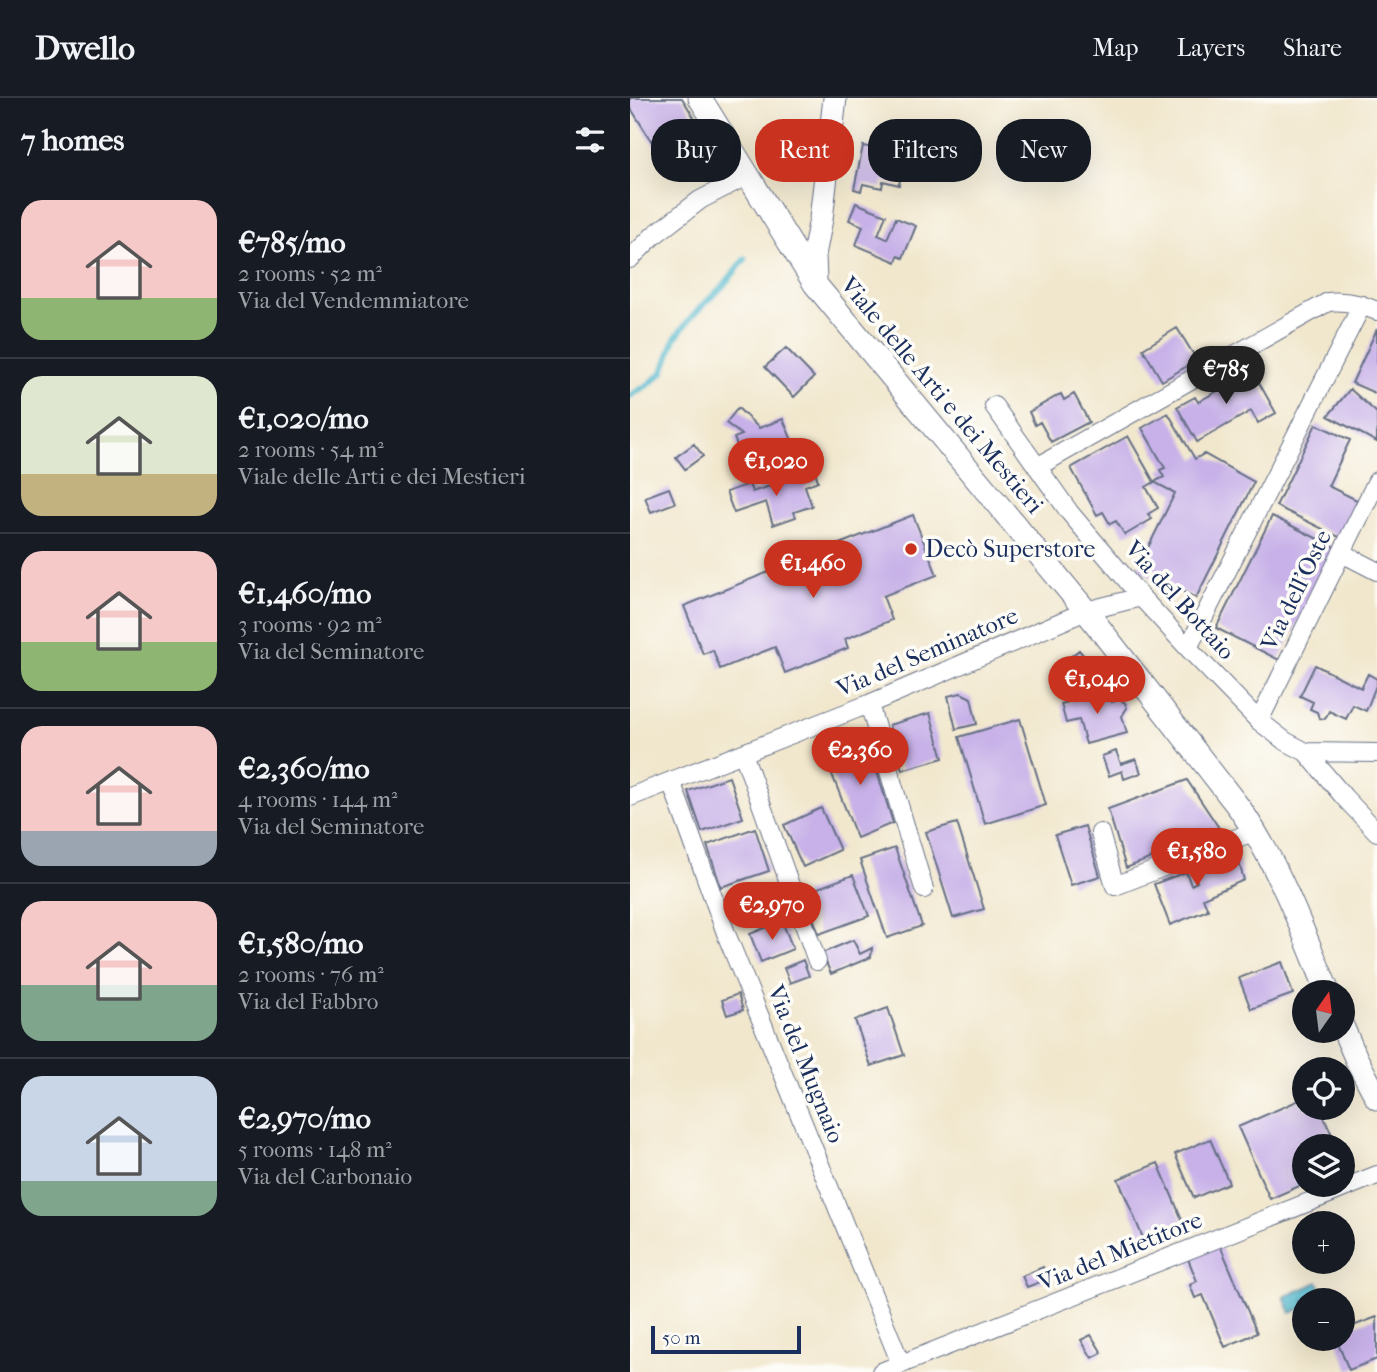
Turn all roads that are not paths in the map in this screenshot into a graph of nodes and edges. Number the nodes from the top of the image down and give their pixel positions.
1 (700, 98) edge
2 (835, 98) edge
3 (748, 175) junction
4 (631, 257) edge
5 (816, 284) junction
6 (1370, 308) edge
7 (994, 406) dead end
8 (1037, 467) junction
9 (1377, 481) edge
10 (1342, 553) junction
11 (1377, 571) edge
12 (1141, 597) junction
13 (1086, 611) junction
14 (1188, 648) junction
15 (869, 704) junction
16 (1259, 721) junction
17 (1306, 752) junction
18 (743, 753) junction
19 (1377, 753) edge
20 (671, 781) junction
21 (630, 797) edge
22 (1255, 831) junction
23 (1377, 832) edge
24 (1100, 833) dead end
25 (924, 889) dead end
26 (817, 961) dead end
27 (1323, 980) edge
28 (1349, 1043) edge
29 (1377, 1098) edge
30 (1377, 1175) edge
31 (901, 1364) junction
32 (881, 1372) edge

1 - 3 street, Viale delle Arti e dei Mestieri
2 - 5 street
3 - 4 street
3 - 5 street, Viale delle Arti e dei Mestieri
5 - 13 street, Viale delle Arti e dei Mestieri
6 - 8 street
6 - 14 street
7 - 8 street, Via del Bottaio
8 - 12 street, Via del Bottaio
9 - 10 street, Via dell'Oste
10 - 11 street
10 - 16 street, Via dell'Oste
12 - 13 street, Via del Seminatore
12 - 14 street, Via del Bottaio
13 - 15 street, Via del Seminatore
13 - 22 street, Viale delle Arti e dei Mestieri
14 - 16 street, Via del Bottaio
15 - 18 street, Via del Seminatore
15 - 25 street
16 - 17 street, Via del Bottaio
17 - 19 street
17 - 23 street
18 - 20 street, Via del Seminatore
18 - 26 street
20 - 21 street, Via del Seminatore
20 - 31 street, Via del Mugnaio
22 - 24 street
22 - 27 street, Viale delle Arti e dei Mestieri
28 - 29 street
30 - 31 street, Via del Mietitore
31 - 32 street, Via del Mietitore

